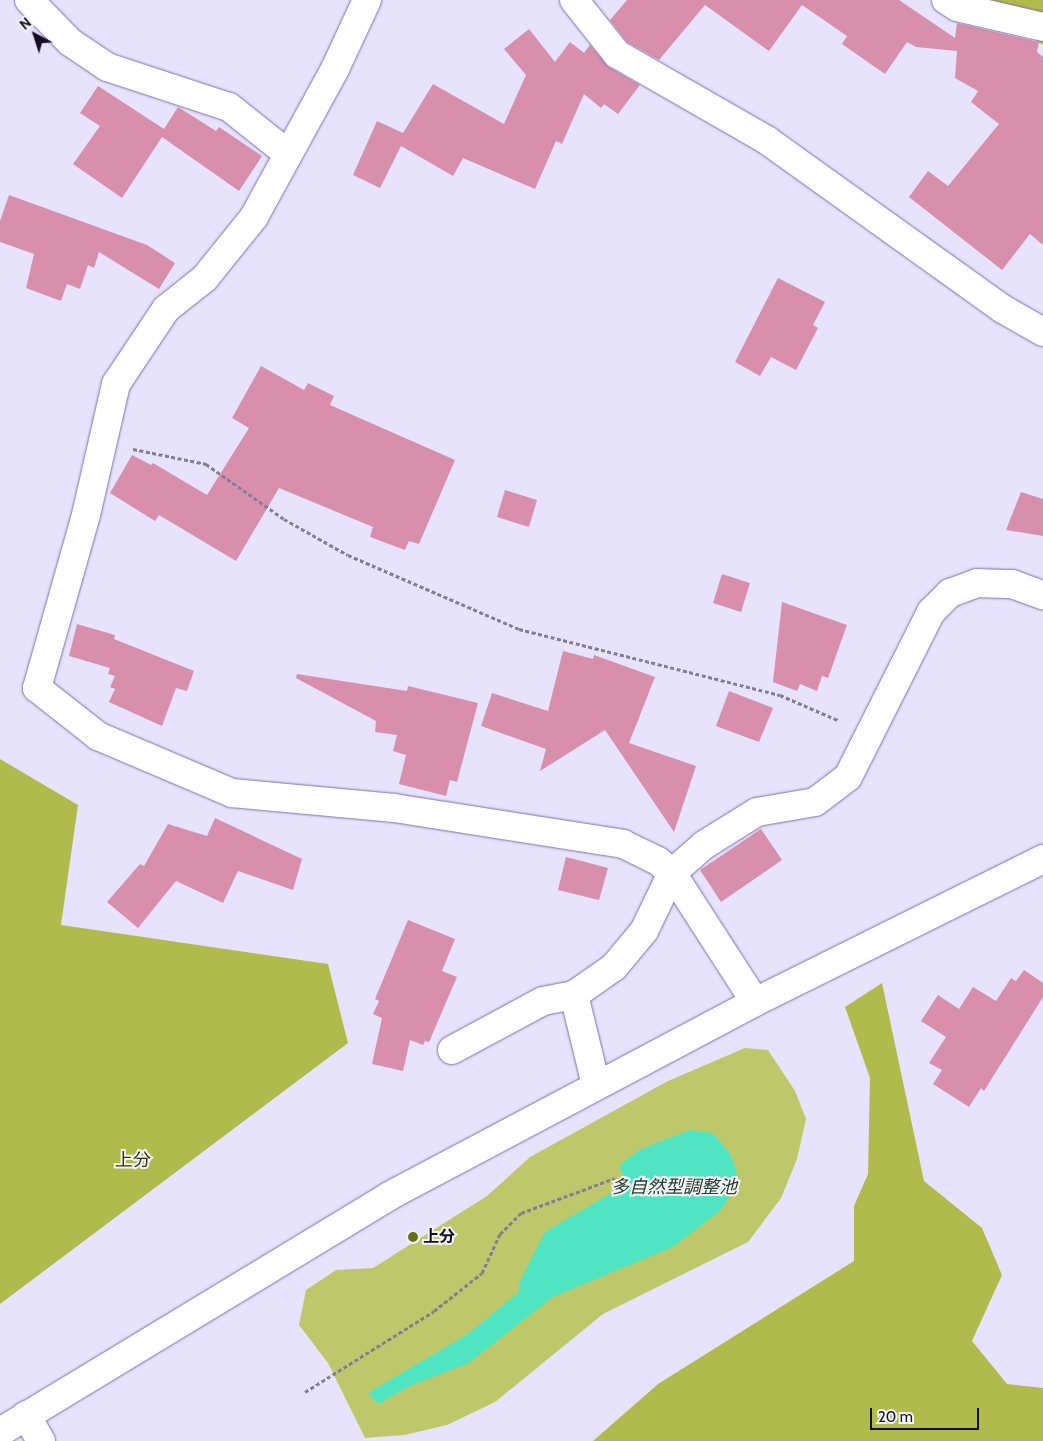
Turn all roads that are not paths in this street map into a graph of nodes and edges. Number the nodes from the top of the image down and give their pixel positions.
1 (29, 0) edge
2 (367, 0) edge
3 (574, 0) edge
4 (946, 0) edge
5 (1043, 27) edge
6 (288, 154) junction
7 (1043, 332) edge
8 (1043, 595) edge
9 (1043, 859) edge
10 (672, 873) junction
11 (574, 995) junction
12 (755, 1002) junction
13 (452, 1050) dead end
14 (596, 1084) junction
15 (26, 1415) junction
16 (0, 1432) edge
17 (41, 1441) edge

1 - 6 street
2 - 6 street
3 - 7 street
4 - 5 street
6 - 10 street
8 - 10 street
9 - 12 street
10 - 11 street
10 - 12 street
11 - 13 street
11 - 14 street
12 - 14 street
14 - 15 street
15 - 16 street
15 - 17 street

